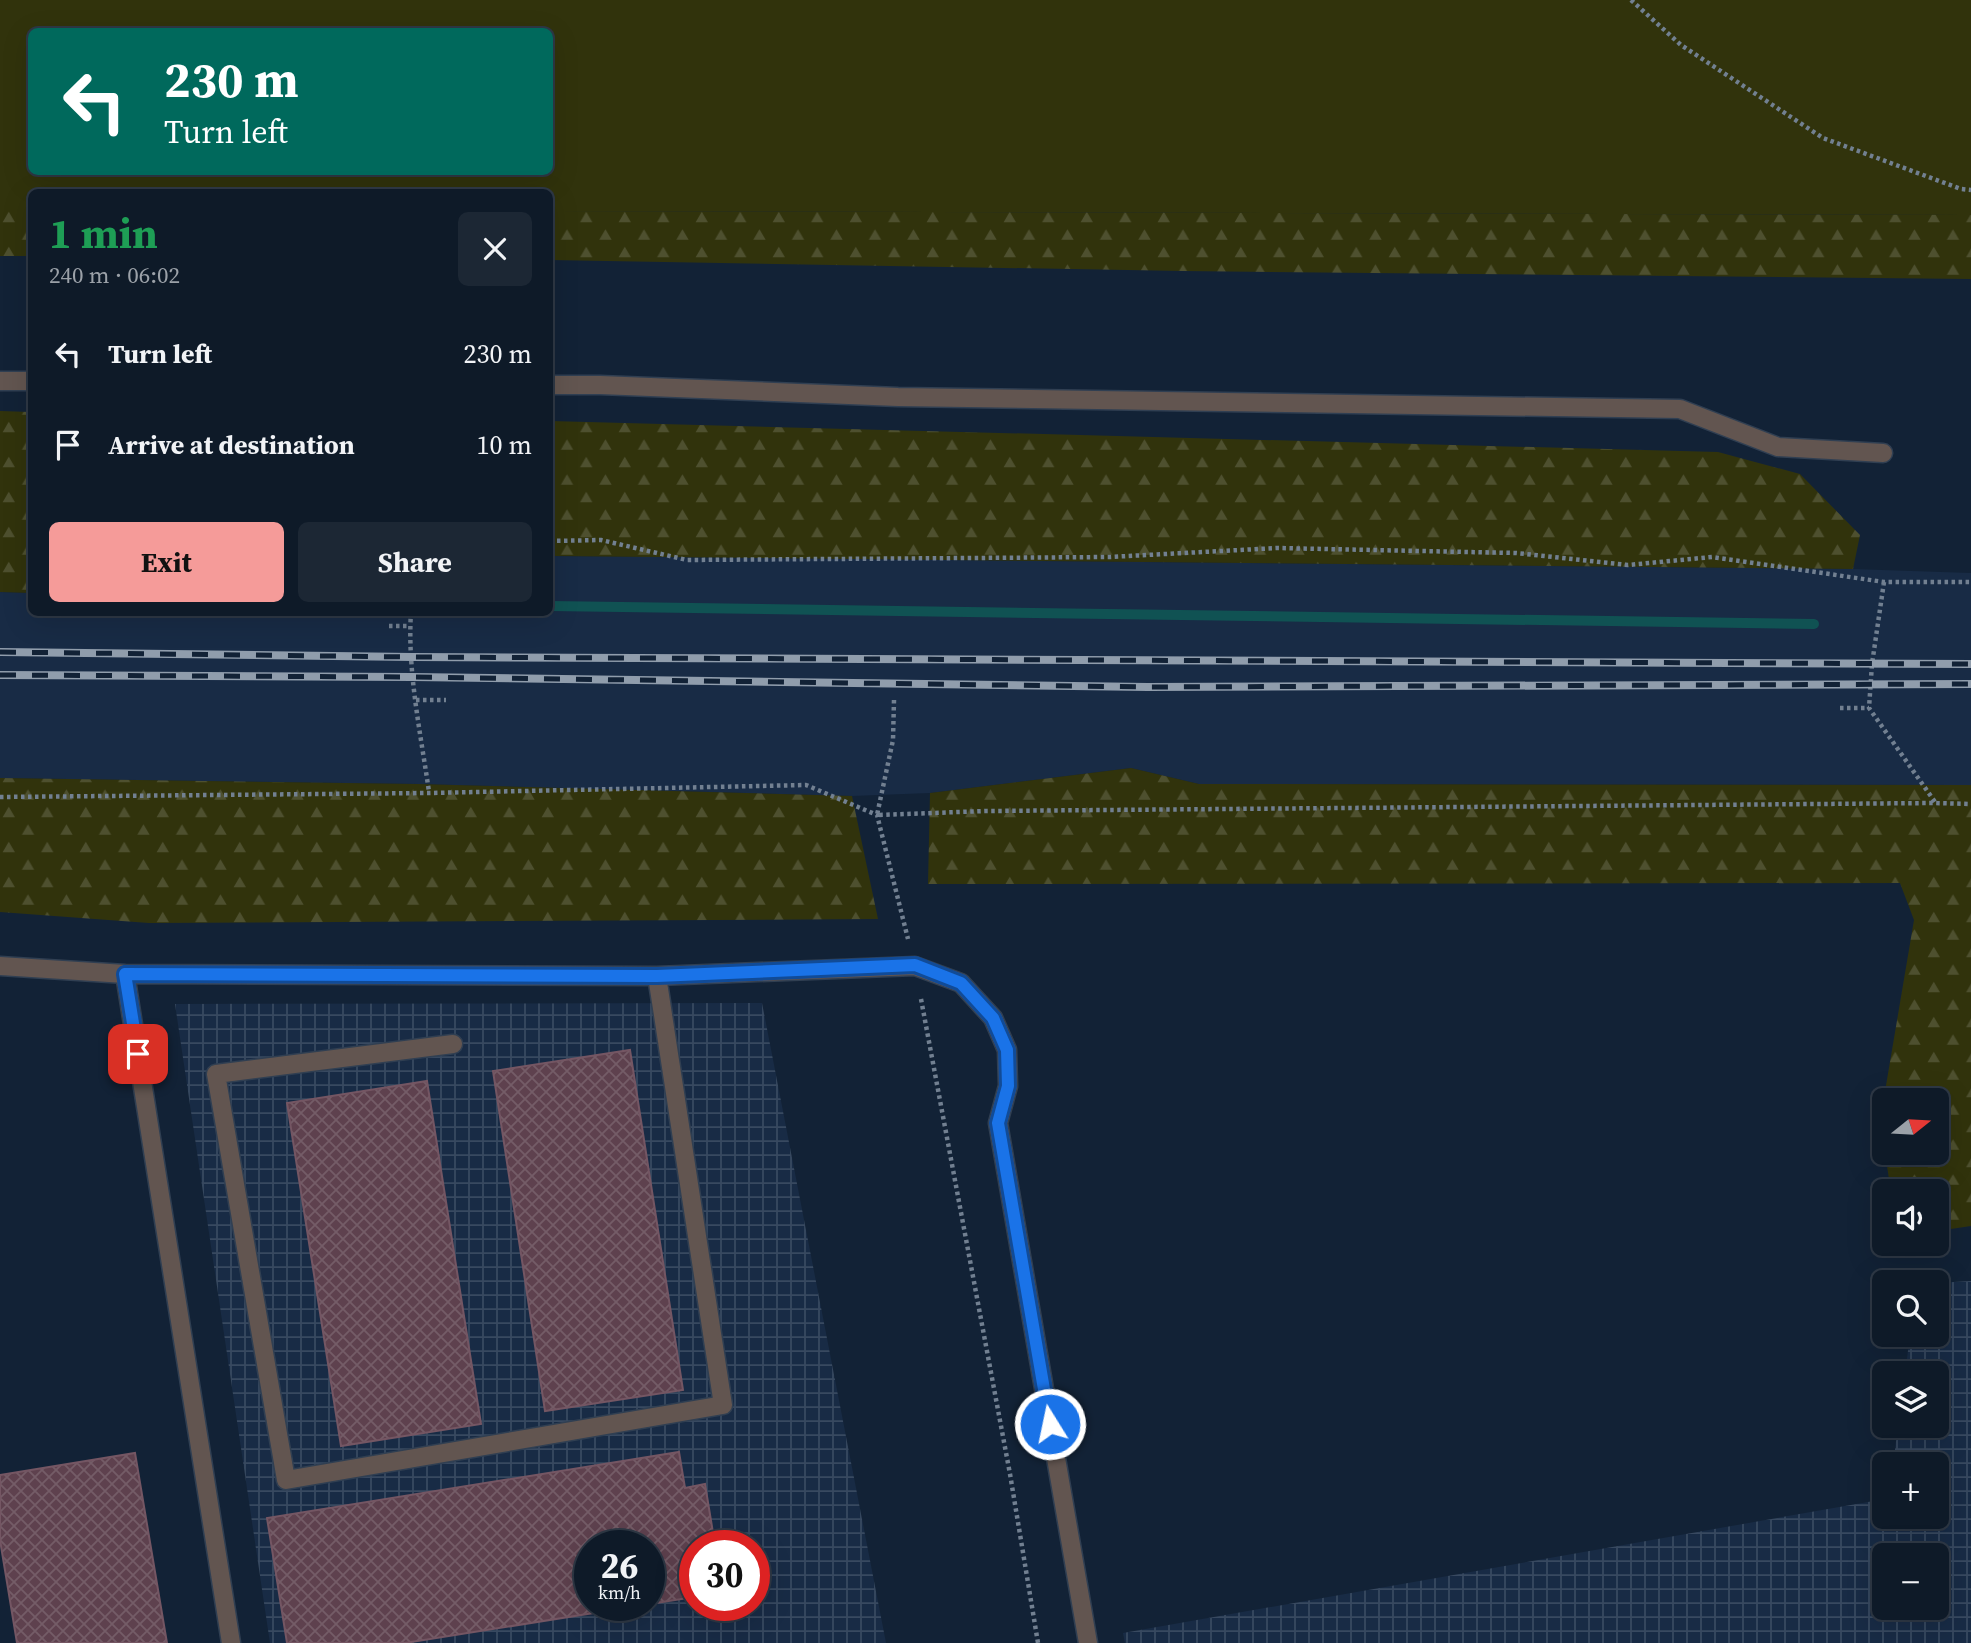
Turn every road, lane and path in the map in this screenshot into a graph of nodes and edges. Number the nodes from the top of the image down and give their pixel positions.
1 (1631, 0) edge
2 (1971, 190) edge
3 (0, 381) edge
4 (28, 381) edge
5 (553, 385) edge
6 (1883, 453) dead end
7 (553, 541) edge
8 (1884, 582) junction
9 (1971, 582) edge
10 (411, 616) edge
11 (389, 626) dead end
12 (410, 626) junction
13 (446, 700) dead end
14 (894, 700) dead end
15 (416, 701) junction
16 (1840, 708) dead end
17 (1869, 708) junction
18 (429, 793) junction
19 (0, 797) edge
20 (1935, 803) junction
21 (1971, 804) edge
22 (877, 815) junction
23 (915, 965) junction
24 (0, 966) edge
25 (125, 974) junction
26 (657, 976) junction
27 (453, 1044) dead end
28 (232, 1643) edge
29 (1038, 1643) edge
30 (1088, 1643) edge

1 - 2 path
3 - 4 street
5 - 6 street
7 - 8 path
8 - 9 path
8 - 17 path
10 - 12 path
11 - 12 path
12 - 15 path
13 - 15 path
14 - 22 path
15 - 18 path
16 - 17 path
17 - 20 path
18 - 19 path
18 - 22 path
20 - 21 path
20 - 22 path
22 - 23 path
23 - 26 street
23 - 29 path
23 - 30 street
24 - 25 street
25 - 26 street
25 - 28 street
26 - 27 street

